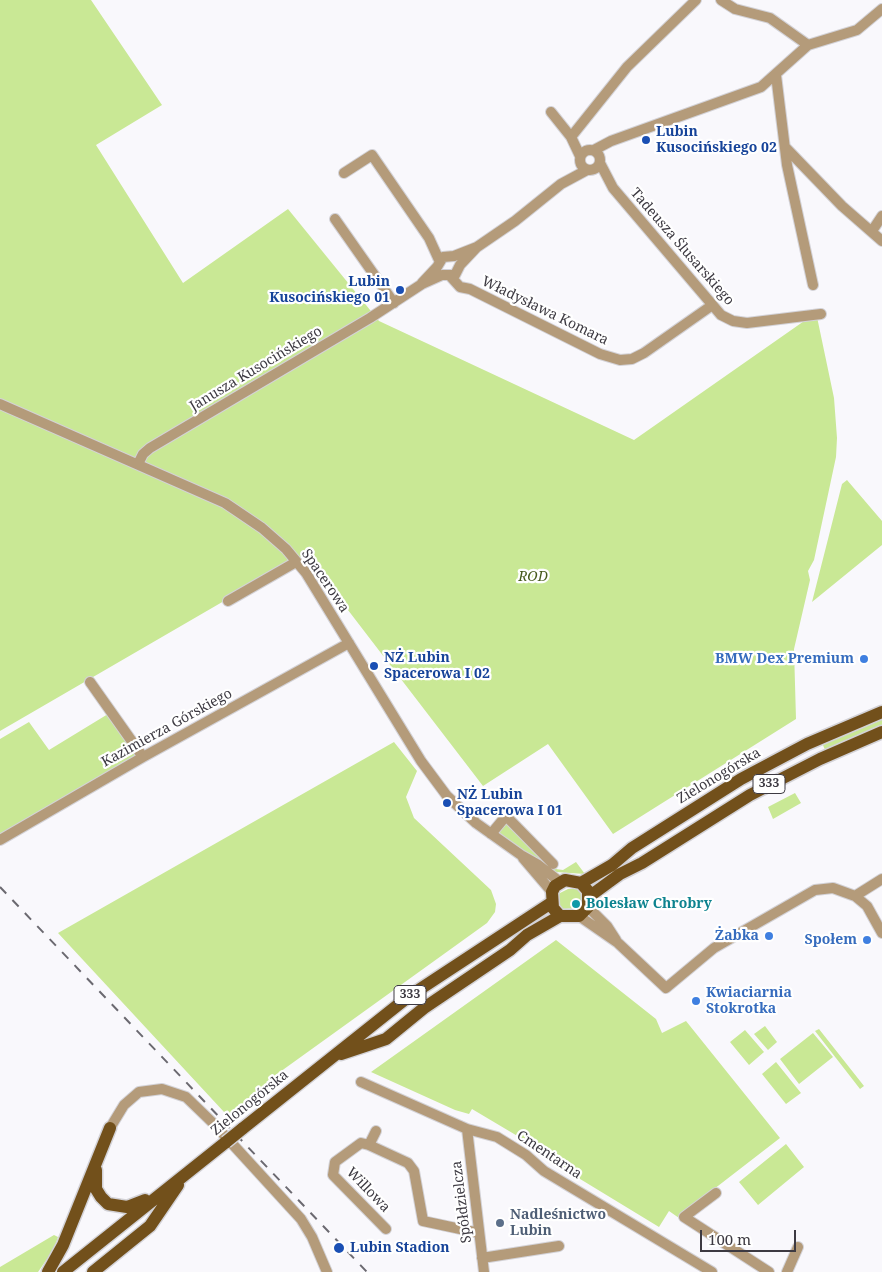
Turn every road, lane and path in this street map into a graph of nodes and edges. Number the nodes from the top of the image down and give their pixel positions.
1 (696, 0) edge
2 (721, 0) edge
3 (882, 9) edge
4 (808, 45) junction
5 (776, 75) junction
6 (551, 112) dead end
7 (571, 136) junction
8 (785, 147) junction
9 (590, 160) junction
10 (344, 173) dead end
11 (882, 216) edge
12 (335, 219) dead end
13 (872, 231) junction
14 (882, 241) edge
15 (448, 266) junction
16 (813, 285) dead end
17 (394, 303) junction
18 (711, 306) junction
19 (821, 314) dead end
20 (0, 404) edge
21 (138, 464) junction
22 (296, 562) junction
23 (228, 600) dead end
24 (349, 643) junction
25 (90, 682) dead end
26 (882, 712) edge
27 (882, 732) edge
28 (143, 757) junction
29 (491, 834) junction
30 (0, 840) edge
31 (553, 864) dead end
32 (882, 879) edge
33 (581, 883) junction
34 (555, 892) junction
35 (855, 896) junction
36 (586, 907) junction
37 (560, 916) junction
38 (882, 932) edge
39 (334, 1056) junction
40 (361, 1082) dead end
41 (110, 1128) joint
42 (467, 1129) junction
43 (376, 1131) dead end
44 (370, 1145) junction
45 (97, 1163) junction
46 (185, 1174) junction
47 (169, 1187) junction
48 (716, 1193) dead end
49 (386, 1229) dead end
50 (479, 1233) junction
51 (559, 1246) dead end
52 (482, 1258) junction
53 (326, 1271) edge
54 (48, 1272) edge
55 (63, 1272) edge
56 (93, 1272) edge
57 (484, 1272) edge
58 (712, 1272) edge
59 (769, 1272) edge
60 (787, 1272) edge
61 (794, 1272) edge

1 - 7 street
2 - 4 street
3 - 4 street
4 - 5 street
5 - 8 street
5 - 9 street
6 - 7 street
7 - 9 street, Tadeusza Ślusarskiego
8 - 13 street
8 - 16 street
9 - 15 street
9 - 18 street, Tadeusza Ślusarskiego
10 - 15 street
11 - 13 street
12 - 17 street
13 - 14 street
15 - 17 street, Janusza Kusocińskiego
15 - 18 street, Władysława Komara
17 - 21 street, Janusza Kusocińskiego
18 - 19 street, Tadeusza Ślusarskiego
20 - 21 street, Spacerowa
21 - 22 street, Spacerowa
22 - 23 street
22 - 24 street, Spacerowa
24 - 28 street, Kazimierza Górskiego
24 - 29 street, Spacerowa
25 - 28 street
26 - 33 main road, Zielonogórska / 333
27 - 36 main road, 333
28 - 30 street, Kazimierza Górskiego
29 - 31 street
29 - 34 street, Spacerowa
32 - 35 street
33 - 34 main road
33 - 36 main road
34 - 37 main road
34 - 39 main road, Zielonogórska / 333
35 - 36 street
35 - 38 street
36 - 37 main road, 333
37 - 39 main road, Zielonogórska / 333
39 - 46 main road, Zielonogórska / 333, bridge
40 - 42 street, Cmentarna
41 - 45 main road
41 - 53 street
42 - 50 street, Spółdzielcza
42 - 58 street, Cmentarna
43 - 44 street
44 - 49 street, Willowa
44 - 50 street
45 - 47 main road
45 - 54 main road
46 - 47 main road, Zielonogórska / 333
46 - 56 main road, Zielonogórska / 333
47 - 55 main road, Zielonogórska / 333
48 - 59 street
50 - 52 street, Spółdzielcza
51 - 52 street
52 - 57 street, Spółdzielcza
60 - 61 street

